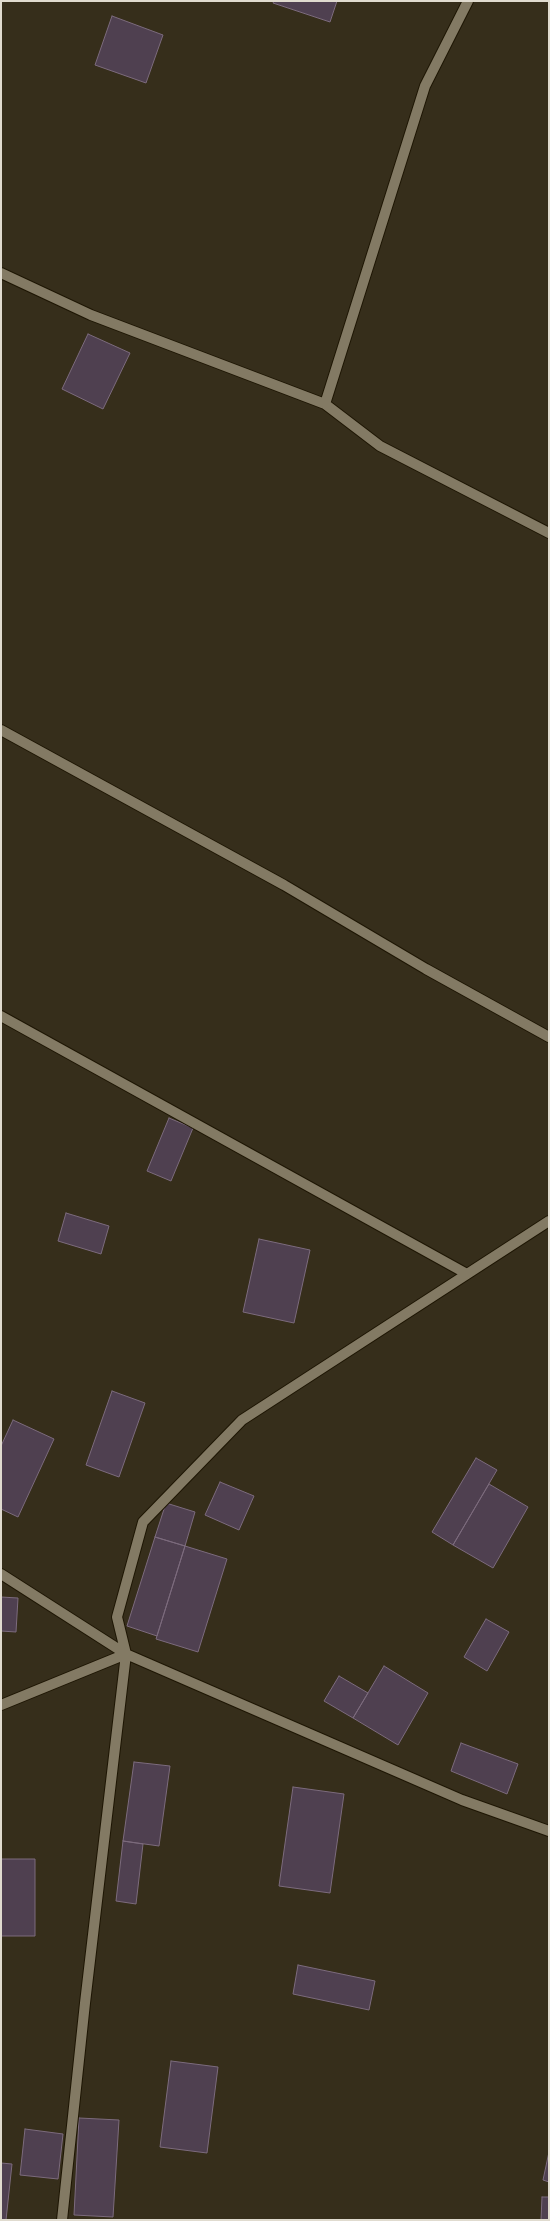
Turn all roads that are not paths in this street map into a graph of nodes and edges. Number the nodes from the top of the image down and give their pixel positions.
1 (468, 1) edge
2 (1, 273) edge
3 (325, 404) junction
4 (549, 533) edge
5 (1, 730) edge
6 (1, 1016) edge
7 (549, 1037) edge
8 (549, 1221) edge
9 (467, 1274) junction
10 (1, 1574) edge
11 (126, 1654) junction
12 (1, 1705) edge
13 (549, 1831) edge
14 (62, 2220) edge

1 - 3 street
2 - 3 street
3 - 4 street
5 - 7 street
6 - 9 street
8 - 9 street
9 - 11 street
10 - 11 street
11 - 12 street
11 - 13 street
11 - 14 street

